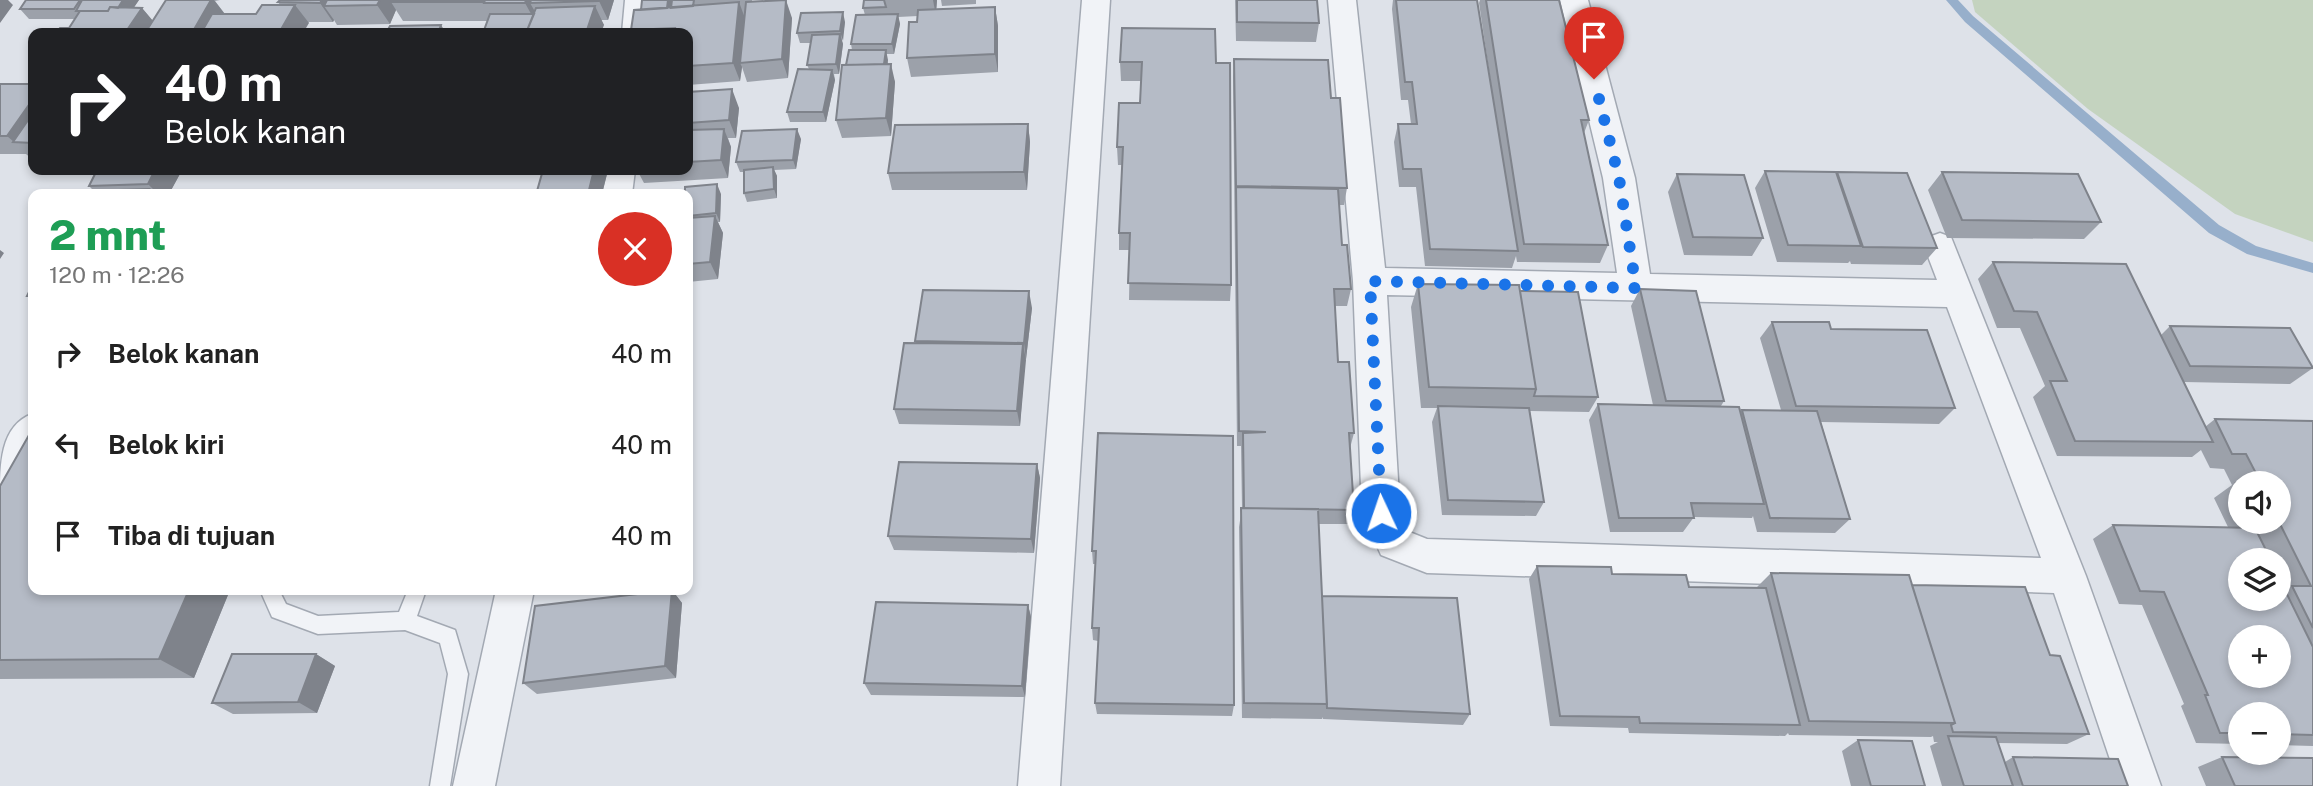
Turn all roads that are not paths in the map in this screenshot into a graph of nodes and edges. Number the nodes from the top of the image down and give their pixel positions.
1 (639, 0) edge
2 (1096, 0) edge
3 (1342, 0) edge
4 (1574, 0) edge
5 (636, 28) edge
6 (1940, 246) dead end
7 (1370, 281) junction
8 (1636, 288) junction
9 (1956, 294) junction
10 (28, 435) edge
11 (0, 480) edge
12 (2067, 576) junction
13 (272, 595) edge
14 (415, 595) edge
15 (514, 595) edge
16 (405, 621) junction
17 (440, 786) edge
18 (474, 786) edge
19 (1039, 786) edge
20 (2140, 786) edge

1 - 5 street
2 - 19 street
3 - 7 street
4 - 8 street
6 - 9 street
7 - 8 street
7 - 12 street
8 - 9 street
9 - 12 street
10 - 11 street
12 - 20 street
13 - 16 lane
14 - 16 lane
15 - 18 street
16 - 17 lane

